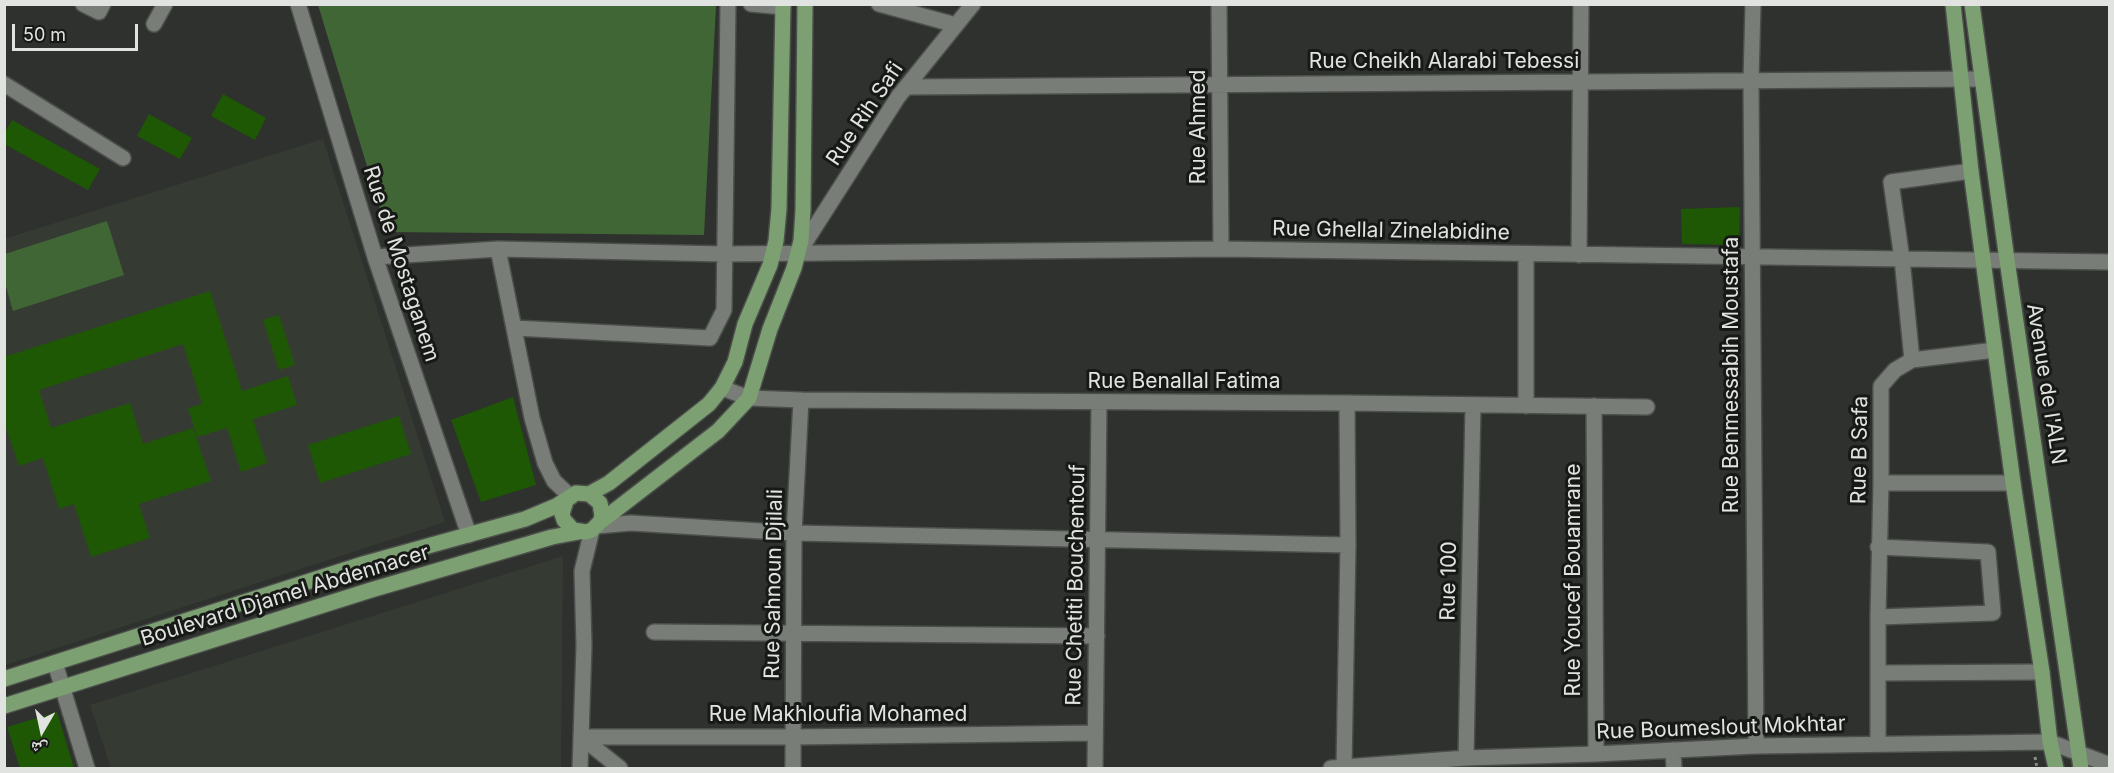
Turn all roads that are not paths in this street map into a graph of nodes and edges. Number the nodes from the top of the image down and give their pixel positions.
1 (83, 4) edge
2 (103, 4) edge
3 (165, 4) edge
4 (298, 4) edge
5 (728, 4) edge
6 (751, 4) edge
7 (805, 4) edge
8 (879, 4) edge
9 (973, 4) edge
10 (1219, 4) edge
11 (1581, 4) edge
12 (1753, 4) edge
13 (1953, 4) edge
14 (1972, 4) edge
15 (783, 6) edge
16 (154, 24) dead end
17 (956, 25) junction
18 (1960, 79) junction
19 (1982, 79) junction
20 (1751, 81) junction
21 (1581, 82) junction
22 (4, 84) edge
23 (1220, 84) junction
24 (906, 87) junction
25 (123, 158) dead end
26 (1971, 171) junction
27 (498, 249) junction
28 (1221, 249) junction
29 (774, 252) junction
30 (799, 252) junction
31 (724, 254) junction
32 (1526, 254) junction
33 (1579, 255) junction
34 (375, 257) junction
35 (1752, 257) junction
36 (1902, 259) junction
37 (2007, 260) junction
38 (1983, 261) junction
39 (2109, 261) edge
40 (514, 328) junction
41 (1995, 350) junction
42 (1912, 360) junction
43 (722, 388) junction
44 (750, 398) junction
45 (801, 400) junction
46 (1099, 402) junction
47 (1347, 403) junction
48 (1473, 405) junction
49 (1526, 406) junction
50 (1594, 406) junction
51 (1647, 407) dead end
52 (1881, 483) junction
53 (2013, 483) junction
54 (589, 494) junction
55 (568, 499) junction
56 (584, 528) junction
57 (794, 533) junction
58 (469, 535) junction
59 (1097, 540) junction
60 (1348, 545) junction
61 (1878, 547) junction
62 (363, 564) junction
63 (313, 580) junction
64 (371, 590) junction
65 (263, 596) junction
66 (321, 606) junction
67 (1878, 617) junction
68 (274, 621) junction
69 (159, 629) junction
70 (654, 632) dead end
71 (793, 634) junction
72 (1097, 636) junction
73 (167, 655) junction
74 (55, 663) junction
75 (2042, 672) junction
76 (1879, 673) junction
77 (4, 679) edge
78 (63, 687) junction
79 (4, 706) edge
80 (1095, 733) junction
81 (581, 737) junction
82 (793, 737) junction
83 (2050, 742) junction
84 (1878, 744) junction
85 (1756, 746) junction
86 (1673, 750) junction
87 (2078, 753) junction
88 (1596, 754) junction
89 (1466, 758) junction
90 (2109, 765) edge
91 (87, 768) edge
92 (580, 768) edge
93 (620, 768) edge
94 (792, 768) edge
95 (1095, 768) edge
96 (1340, 768) edge
97 (1674, 768) edge
98 (2056, 768) edge
99 (2081, 768) edge

1 - 2 street
3 - 16 street
4 - 34 street, Rue de Mostaganem
5 - 31 street
6 - 15 street
7 - 30 main road, Boulevard Djamel Abdennacer
8 - 17 street
9 - 17 street, Rue Rih Safi
10 - 23 street, Rue Ahmed
11 - 21 street
12 - 20 street, Rue Benmessabih Moustafa
13 - 18 main road
14 - 19 main road, Avenue de l'ALN
15 - 29 main road
17 - 24 street, Rue Rih Safi
18 - 19 street, Rue Cheikh Alarabi Tebessi
18 - 20 street, Rue Cheikh Alarabi Tebessi
18 - 26 main road
19 - 37 main road, Avenue de l'ALN
20 - 21 street, Rue Cheikh Alarabi Tebessi
20 - 35 street, Rue Benmessabih Moustafa
21 - 23 street, Rue Cheikh Alarabi Tebessi
21 - 33 street
22 - 25 street
23 - 24 street, Rue Cheikh Alarabi Tebessi
23 - 28 street, Rue Ahmed
24 - 30 street, Rue Rih Safi
26 - 36 street
26 - 38 main road
27 - 31 street, Rue Ghellal Zinelabidine
27 - 34 street, Rue Ghellal Zinelabidine
27 - 40 street
28 - 30 street, Rue Ghellal Zinelabidine
28 - 32 street, Rue Ghellal Zinelabidine
29 - 30 street, Rue Ghellal Zinelabidine
29 - 31 street, Rue Ghellal Zinelabidine
29 - 43 main road
30 - 44 main road, Boulevard Djamel Abdennacer
31 - 40 street
32 - 33 street, Rue Ghellal Zinelabidine
32 - 49 street
33 - 35 street, Rue Ghellal Zinelabidine
34 - 58 street, Rue de Mostaganem
35 - 36 street, Rue Ghellal Zinelabidine
35 - 85 street, Rue Benmessabih Moustafa
36 - 38 street, Rue Ghellal Zinelabidine
36 - 42 street
37 - 38 street, Rue Ghellal Zinelabidine
37 - 39 street, Rue Ghellal Zinelabidine
37 - 87 main road, Avenue de l'ALN
38 - 41 main road
40 - 55 street
41 - 42 street
41 - 53 main road
42 - 52 street, Rue B Safa
43 - 44 street, Rue Benallal Fatima
43 - 54 main road
44 - 45 street, Rue Benallal Fatima
44 - 56 main road, Boulevard Djamel Abdennacer
45 - 46 street, Rue Benallal Fatima
45 - 57 street, Rue Sahnoun Djilali
46 - 47 street, Rue Benallal Fatima
46 - 59 street, Rue Chetiti Bouchentouf
47 - 48 street, Rue Benallal Fatima
47 - 60 street
48 - 49 street, Rue Benallal Fatima
48 - 89 street, Rue 100
49 - 50 street, Rue Benallal Fatima
50 - 51 street, Rue Benallal Fatima
50 - 88 street, Rue Youcef Bouamrane
52 - 53 street
52 - 61 street, Rue B Safa
53 - 75 main road
54 - 55 main road, Boulevard Djamel Abdennacer
54 - 56 main road
55 - 56 main road
55 - 58 main road, Boulevard Djamel Abdennacer
56 - 57 street
56 - 64 main road, Boulevard Djamel Abdennacer
56 - 81 street
57 - 59 street
57 - 71 street, Rue Sahnoun Djilali
58 - 62 main road, Boulevard Djamel Abdennacer
59 - 60 street
59 - 72 street, Rue Chetiti Bouchentouf
60 - 96 street
61 - 67 street, Rue B Safa
61 - 67 street
62 - 63 main road, Boulevard Djamel Abdennacer
62 - 64 main road
63 - 65 main road, Boulevard Djamel Abdennacer
63 - 66 main road
64 - 66 main road, Boulevard Djamel Abdennacer
65 - 68 main road
65 - 69 main road, Boulevard Djamel Abdennacer
66 - 68 main road, Boulevard Djamel Abdennacer
67 - 76 street, Rue B Safa
68 - 73 main road, Boulevard Djamel Abdennacer
69 - 73 main road
69 - 74 main road, Boulevard Djamel Abdennacer
70 - 71 street
71 - 72 street
71 - 82 street, Rue Sahnoun Djilali
72 - 80 street, Rue Chetiti Bouchentouf
73 - 78 main road, Boulevard Djamel Abdennacer
74 - 77 main road, Boulevard Djamel Abdennacer
74 - 78 street
75 - 76 street
75 - 83 main road
76 - 84 street, Rue B Safa
78 - 79 main road, Boulevard Djamel Abdennacer
78 - 91 street
80 - 82 street, Rue Makhloufia Mohamed
80 - 95 street, Rue Chetiti Bouchentouf
81 - 82 street, Rue Makhloufia Mohamed
81 - 92 street
81 - 93 street
82 - 94 street, Rue Sahnoun Djilali
83 - 84 street, Rue Boumeslout Mokhtar
83 - 87 street, Rue Boumeslout Mokhtar
83 - 98 main road
84 - 85 street, Rue Boumeslout Mokhtar
85 - 86 street, Rue Boumeslout Mokhtar
86 - 88 street, Rue Boumeslout Mokhtar
86 - 97 street
87 - 90 street, Rue Boumeslout Mokhtar
87 - 99 main road, Avenue de l'ALN
88 - 89 street, Rue Boumeslout Mokhtar
89 - 96 street, Rue Boumeslout Mokhtar

